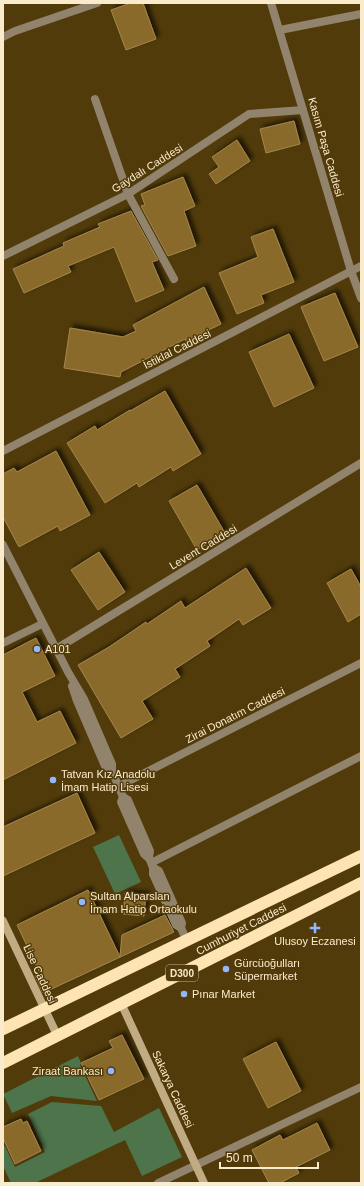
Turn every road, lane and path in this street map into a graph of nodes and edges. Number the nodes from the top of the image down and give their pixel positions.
1 (97, 3) edge
2 (271, 3) edge
3 (361, 14) edge
4 (280, 30) junction
5 (3, 37) edge
6 (95, 99) dead end
7 (303, 110) junction
8 (128, 194) junction
9 (3, 256) edge
10 (361, 266) edge
11 (351, 272) junction
12 (174, 279) dead end
13 (361, 298) edge
14 (3, 451) edge
15 (361, 463) edge
16 (3, 545) edge
17 (42, 624) junction
18 (3, 643) edge
19 (56, 649) junction
20 (361, 663) edge
21 (361, 756) edge
22 (119, 786) junction
23 (361, 856) edge
24 (151, 863) junction
25 (361, 883) edge
26 (3, 921) edge
27 (187, 941) junction
28 (122, 1003) junction
29 (44, 1010) junction
30 (3, 1029) edge
31 (57, 1035) junction
32 (3, 1062) edge
33 (361, 1086) edge
34 (196, 1165) junction
35 (158, 1183) edge
36 (204, 1183) edge

1 - 5 street
2 - 4 street, Kasım Paşa Caddesi
3 - 4 street
4 - 7 street, Kasım Paşa Caddesi
6 - 8 street
7 - 8 street, Gaydalı Caddesi
7 - 11 street, Kasım Paşa Caddesi
8 - 9 street, Gaydalı Caddesi
8 - 12 street
10 - 11 street, İstiklal Caddesi
11 - 13 street, Kasım Paşa Caddesi
11 - 14 street, İstiklal Caddesi
15 - 19 street, Levent Caddesi
16 - 17 street
17 - 18 street
17 - 19 street
19 - 22 street
20 - 22 street, Zirai Donatım Caddesi
21 - 24 street
22 - 24 street
23 - 27 highway, Cumhuriyet Caddesi / D300
24 - 27 street
25 - 28 highway, Cumhuriyet Caddesi / D300
26 - 29 street, Lise Caddesi
27 - 29 highway, Cumhuriyet Caddesi / D300
28 - 31 highway, Cumhuriyet Caddesi / D300
28 - 34 street, Sakarya Caddesi
29 - 30 highway, Cumhuriyet Caddesi / D300
29 - 31 street, Lise Caddesi
31 - 32 highway, Cumhuriyet Caddesi / D300
33 - 34 street
34 - 35 street
34 - 36 street, Sakarya Caddesi

